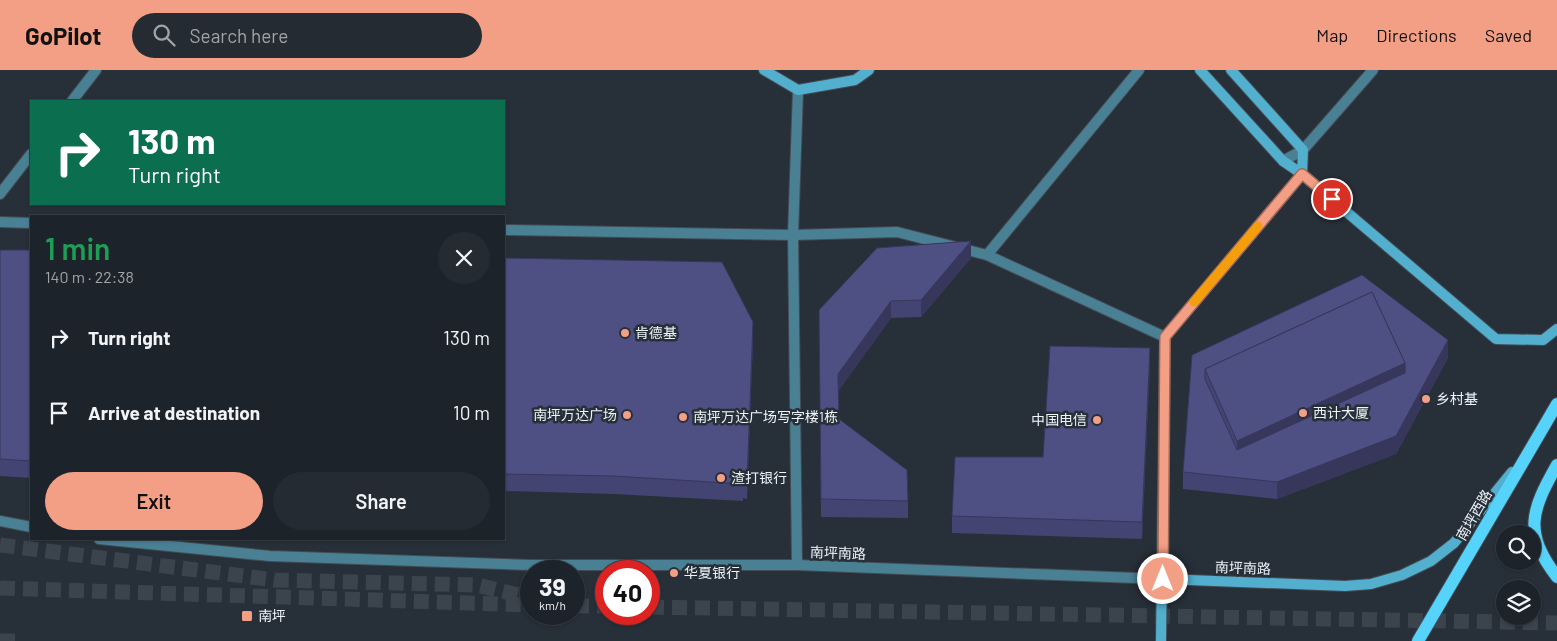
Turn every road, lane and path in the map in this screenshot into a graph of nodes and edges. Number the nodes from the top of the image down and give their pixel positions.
1 (96, 70) edge
2 (764, 70) edge
3 (869, 70) edge
4 (1139, 70) edge
5 (1200, 70) edge
6 (1231, 70) edge
7 (1373, 70) edge
8 (798, 90) junction
9 (73, 100) edge
10 (1303, 150) junction
11 (30, 155) edge
12 (1283, 161) junction
13 (1302, 174) junction
14 (0, 194) edge
15 (0, 222) edge
16 (30, 222) edge
17 (505, 230) edge
18 (793, 235) junction
19 (987, 255) junction
20 (1557, 329) edge
21 (1165, 337) junction
22 (1557, 404) edge
23 (1525, 456) junction
24 (1557, 465) edge
25 (0, 521) edge
26 (30, 527) edge
27 (109, 540) edge
28 (797, 565) junction
29 (1557, 577) edge
30 (1163, 579) junction
31 (1161, 641) edge
32 (1418, 641) edge

1 - 9 street
2 - 8 street
3 - 8 street
4 - 19 street
5 - 12 street
6 - 10 street
7 - 10 street
8 - 18 street
10 - 12 street
10 - 13 street
11 - 14 street
12 - 13 street
13 - 20 street
13 - 21 street
15 - 16 street
17 - 18 street
18 - 19 street
18 - 28 street
19 - 21 street
21 - 30 street
22 - 23 main road, 南坪西路
23 - 30 street, 南坪南路
23 - 32 main road, 南坪西路
24 - 29 main road
25 - 26 street
27 - 28 street, 南坪南路
28 - 30 street, 南坪南路
30 - 31 street

